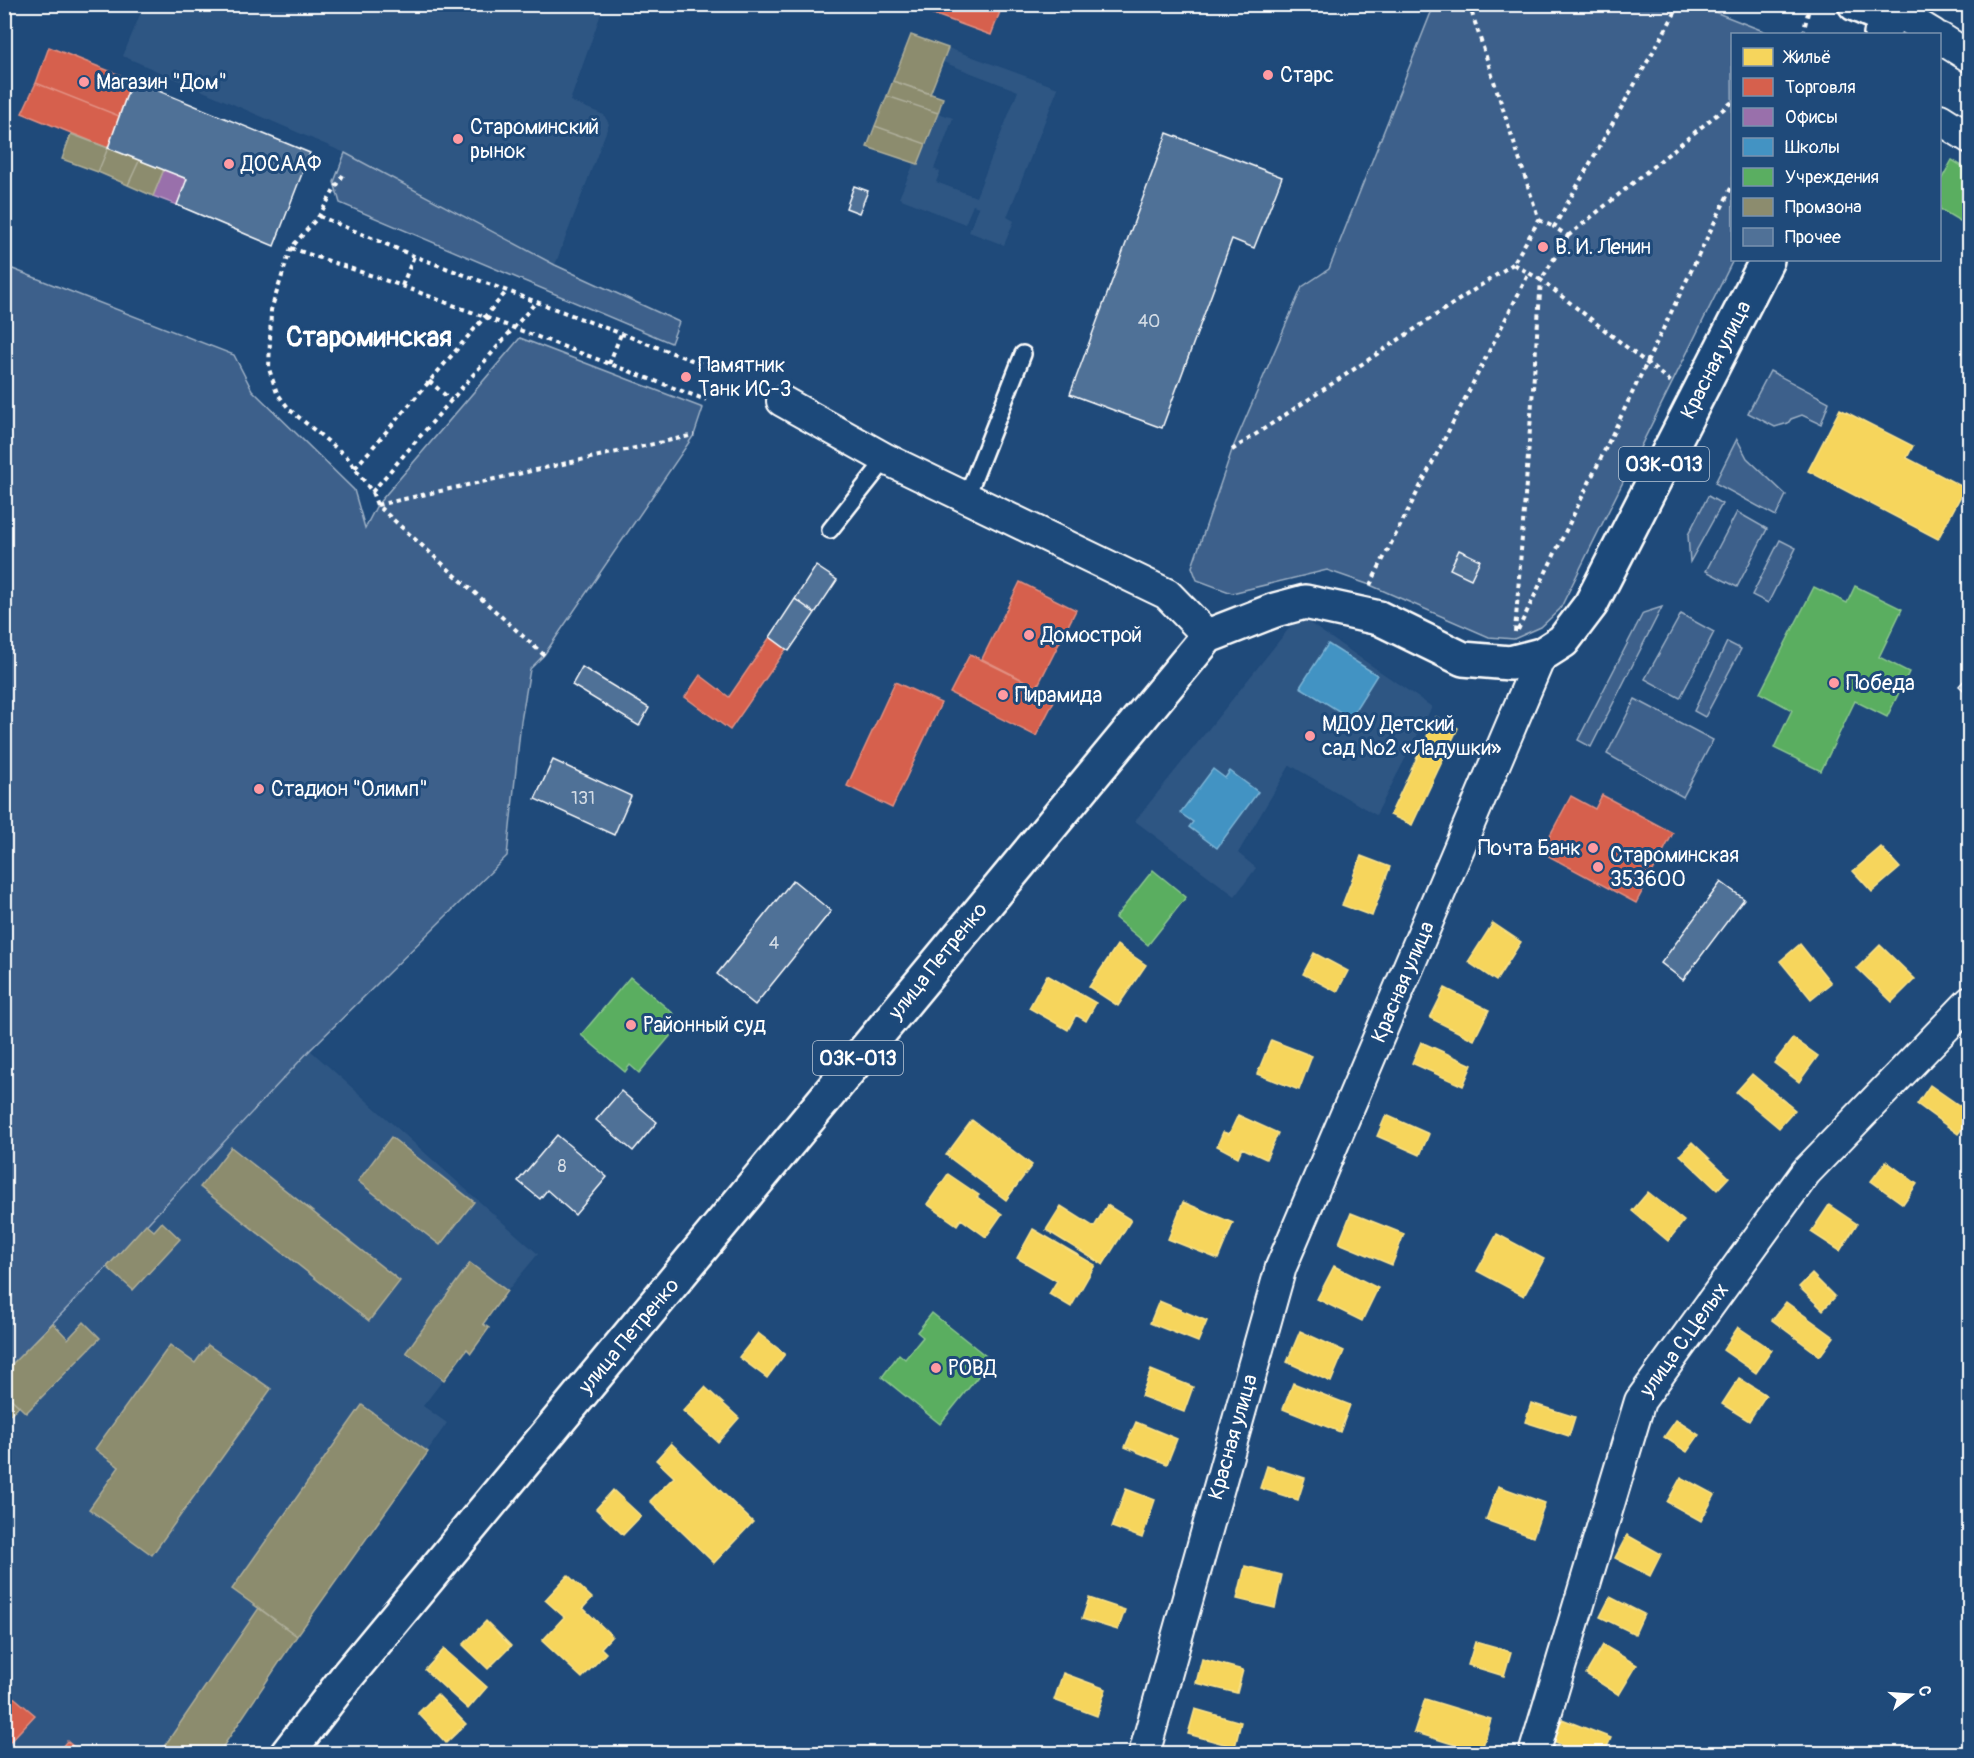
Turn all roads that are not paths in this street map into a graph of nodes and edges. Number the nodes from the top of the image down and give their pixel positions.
1 (1855, 4) edge
2 (1891, 17) edge
3 (1931, 33) edge
4 (1941, 40) edge
5 (1970, 57) edge
6 (1941, 120) edge
7 (1970, 138) edge
8 (1766, 261) edge
9 (1023, 354) dead end
10 (782, 401) dead end
11 (886, 459) junction
12 (967, 496) junction
13 (830, 530) dead end
14 (1208, 636) junction
15 (1541, 655) junction
16 (1970, 1002) edge
17 (287, 1754) edge
18 (1144, 1754) edge
19 (1534, 1754) edge

1 - 2 main road
2 - 3 street
4 - 5 street
6 - 7 street
8 - 15 main road, Красная улица / 03К-013
9 - 12 lane
10 - 11 street
11 - 12 street
11 - 13 lane
12 - 14 street
14 - 15 main road, улица Петренко / 03К-013
14 - 17 main road, улица Петренко / 03К-013
15 - 18 street, Красная улица
16 - 19 street, улица С.Целых

